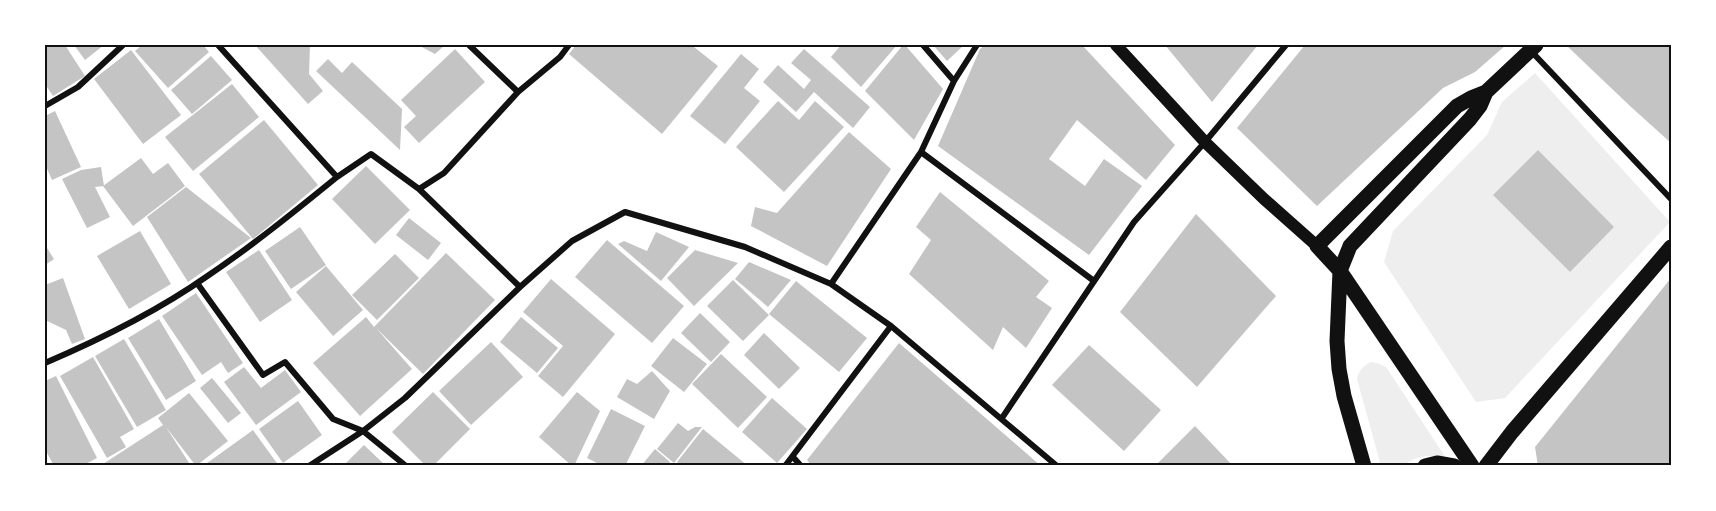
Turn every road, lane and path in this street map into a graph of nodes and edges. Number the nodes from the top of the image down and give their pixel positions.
1 (123, 45) edge
2 (218, 45) edge
3 (469, 45) edge
4 (569, 45) edge
5 (922, 45) edge
6 (977, 45) edge
7 (1116, 45) edge
8 (1287, 45) edge
9 (1534, 48) edge
10 (954, 81) junction
11 (518, 92) junction
12 (1486, 92) junction
13 (45, 106) edge
14 (1205, 142) junction
15 (921, 152) junction
16 (337, 177) junction
17 (419, 189) junction
18 (1671, 199) edge
19 (1317, 246) junction
20 (1671, 248) edge
21 (1340, 271) junction
22 (1094, 281) junction
23 (197, 283) junction
24 (831, 284) junction
25 (520, 287) junction
26 (891, 326) junction
27 (45, 363) edge
28 (1002, 418) junction
29 (363, 431) junction
30 (793, 457) junction
31 (309, 466) edge
32 (406, 466) edge
33 (785, 466) edge
34 (801, 466) edge
35 (1057, 466) edge
36 (1364, 466) edge
37 (1425, 466) edge
38 (1454, 466) edge
39 (1472, 466) edge
40 (1486, 466) edge

1 - 13 street
2 - 16 street
3 - 11 street
4 - 11 street
5 - 10 street
6 - 10 street
7 - 14 main road
8 - 14 street
9 - 12 main road
9 - 18 street
10 - 15 street
11 - 17 street
12 - 19 main road
12 - 21 main road
14 - 19 main road
14 - 22 street
15 - 22 street
15 - 24 street
16 - 17 street
16 - 23 street
17 - 25 street
19 - 21 main road
20 - 40 main road
21 - 36 main road
21 - 39 main road
22 - 28 street
23 - 27 street
23 - 29 street
24 - 25 street
24 - 26 street
25 - 29 street
26 - 28 street
26 - 30 street
28 - 35 street
29 - 31 street
29 - 32 street
30 - 33 street
30 - 34 street
37 - 38 main road

